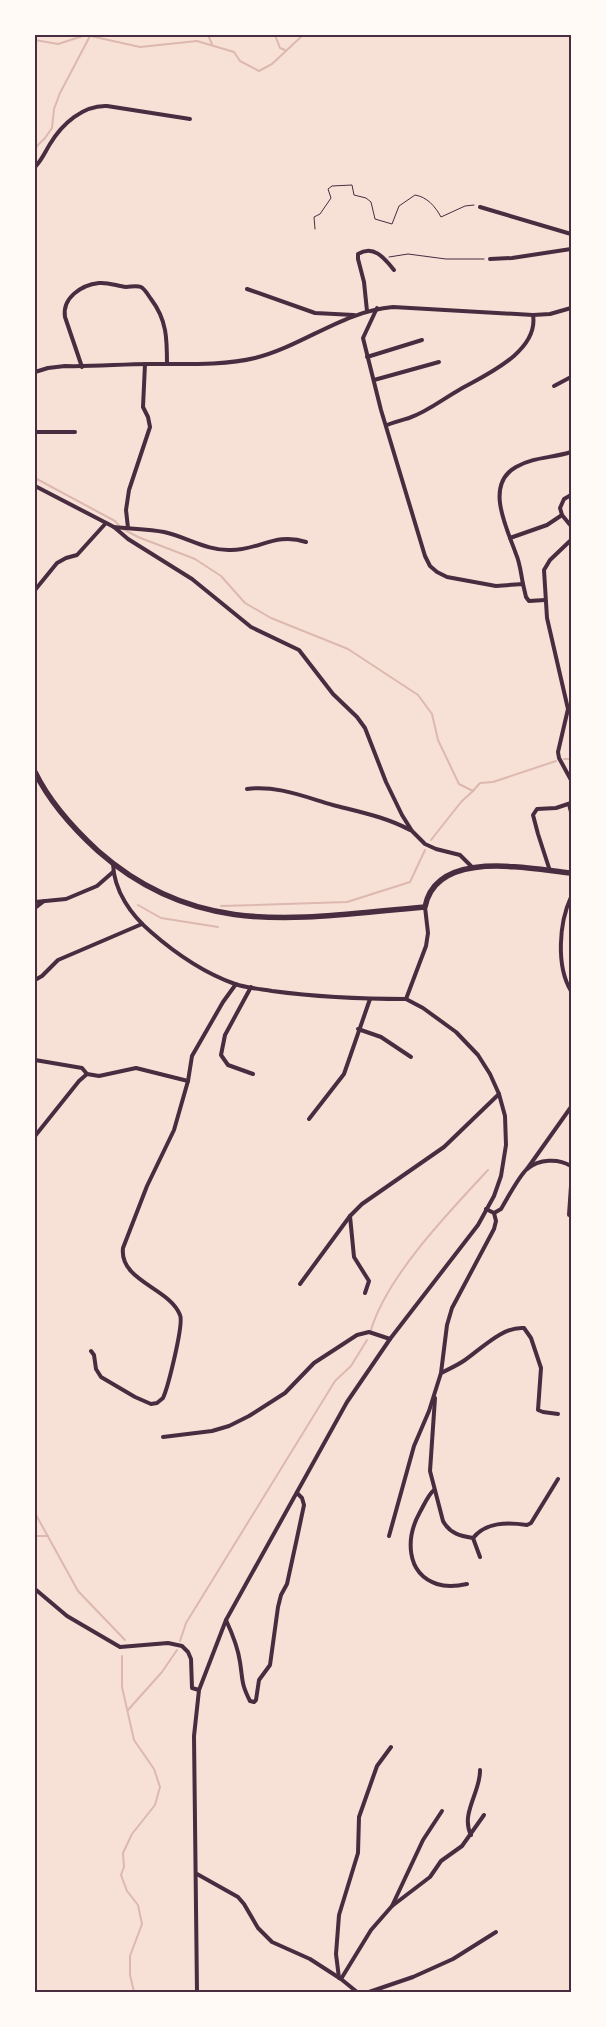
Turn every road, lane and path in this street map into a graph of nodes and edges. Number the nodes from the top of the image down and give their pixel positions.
1 (190, 119) dead end
2 (35, 167) edge
3 (480, 206) joint
4 (315, 229) dead end
5 (571, 234) edge
6 (571, 249) edge
7 (385, 258) junction
8 (490, 259) joint
9 (394, 270) dead end
10 (247, 289) dead end
11 (377, 308) junction
12 (571, 308) edge
13 (367, 311) junction
14 (356, 315) junction
15 (533, 316) junction
16 (422, 340) dead end
17 (367, 356) junction
18 (439, 362) dead end
19 (145, 364) junction
20 (167, 364) junction
21 (82, 366) junction
22 (35, 372) edge
23 (571, 377) edge
24 (374, 380) junction
25 (554, 386) dead end
26 (387, 424) junction
27 (35, 432) edge
28 (76, 432) dead end
29 (571, 452) edge
30 (35, 486) edge
31 (571, 495) edge
32 (562, 515) junction
33 (106, 523) junction
34 (571, 526) edge
35 (114, 527) junction
36 (128, 528) junction
37 (510, 538) junction
38 (571, 540) edge
39 (306, 542) dead end
40 (523, 584) junction
41 (35, 590) edge
42 (545, 600) junction
43 (569, 716) edge
44 (35, 772) edge
45 (571, 780) edge
46 (247, 789) dead end
47 (570, 804) edge
48 (571, 812) edge
49 (412, 831) junction
50 (113, 864) junction
51 (472, 867) junction
52 (550, 871) junction
53 (113, 872) junction
54 (571, 873) edge
55 (571, 897) edge
56 (44, 901) junction
57 (35, 902) edge
58 (425, 907) junction
59 (35, 908) edge
60 (142, 924) junction
61 (35, 980) edge
62 (236, 984) junction
63 (251, 987) junction
64 (571, 991) edge
65 (370, 999) junction
66 (406, 999) junction
67 (358, 1029) junction
68 (411, 1057) dead end
69 (35, 1060) edge
70 (87, 1074) junction
71 (253, 1074) dead end
72 (188, 1081) junction
73 (499, 1094) junction
74 (571, 1107) edge
75 (309, 1119) dead end
76 (35, 1136) edge
77 (571, 1166) edge
78 (527, 1169) junction
79 (571, 1186) edge
80 (486, 1209) junction
81 (494, 1212) junction
82 (569, 1215) dead end
83 (350, 1216) junction
84 (300, 1284) dead end
85 (365, 1293) dead end
86 (390, 1339) junction
87 (91, 1351) dead end
88 (441, 1373) junction
89 (436, 1391) junction
90 (558, 1414) dead end
91 (163, 1436) dead end
92 (558, 1479) dead end
93 (434, 1490) junction
94 (298, 1493) junction
95 (389, 1536) dead end
96 (474, 1538) junction
97 (480, 1557) dead end
98 (468, 1584) dead end
99 (35, 1589) edge
100 (226, 1620) junction
101 (199, 1690) junction
102 (391, 1747) dead end
103 (480, 1770) dead end
104 (442, 1811) dead end
105 (484, 1815) dead end
106 (471, 1835) junction
107 (196, 1874) junction
108 (392, 1906) junction
109 (496, 1932) dead end
110 (340, 1978) junction
111 (197, 1992) edge
112 (357, 1992) edge
113 (369, 1992) edge

1 - 2 street
3 - 4 path
3 - 5 street
6 - 8 street
7 - 8 path
7 - 9 street
7 - 13 street
10 - 14 street
11 - 13 street
11 - 15 street
11 - 17 street
12 - 15 street
13 - 14 street
14 - 20 street
15 - 26 street
16 - 17 street
17 - 24 street
18 - 24 street
19 - 20 street
19 - 21 street
19 - 36 street
20 - 21 street
21 - 22 street
23 - 25 street
24 - 26 street
26 - 40 street
27 - 28 street
29 - 37 street
30 - 33 street
31 - 32 street
32 - 34 street
32 - 37 street
33 - 35 street
33 - 41 street
35 - 36 street
35 - 49 street
36 - 39 street
37 - 40 street
38 - 42 street
40 - 42 street
42 - 43 street
43 - 45 street
44 - 50 main road
46 - 49 street
47 - 48 street
47 - 52 street
49 - 51 street
50 - 53 street
50 - 58 main road
51 - 52 main road
51 - 58 main road
52 - 54 main road
53 - 56 street
53 - 60 street
55 - 64 street
56 - 57 street
56 - 59 street
58 - 66 street
60 - 61 street
60 - 62 street
62 - 63 street
62 - 72 street
63 - 65 street
63 - 71 street
65 - 66 street
65 - 67 street
66 - 73 street
67 - 68 street
67 - 75 street
69 - 70 street
70 - 72 street
70 - 76 street
72 - 87 street
73 - 80 street
73 - 83 street
74 - 78 street
77 - 78 street
78 - 81 street
79 - 82 street
80 - 81 street
80 - 86 street
81 - 88 street
83 - 84 street
83 - 85 street
86 - 91 street
86 - 94 street
88 - 89 street
88 - 90 street
89 - 93 street
89 - 95 street
92 - 96 street
93 - 96 street
93 - 98 street
94 - 100 street
94 - 100 street
96 - 97 street
99 - 101 street
100 - 101 street
101 - 107 street
102 - 110 street
103 - 106 street
104 - 108 street
105 - 106 street
106 - 108 street
107 - 110 street
107 - 111 street
108 - 110 street
109 - 113 street
110 - 112 street

